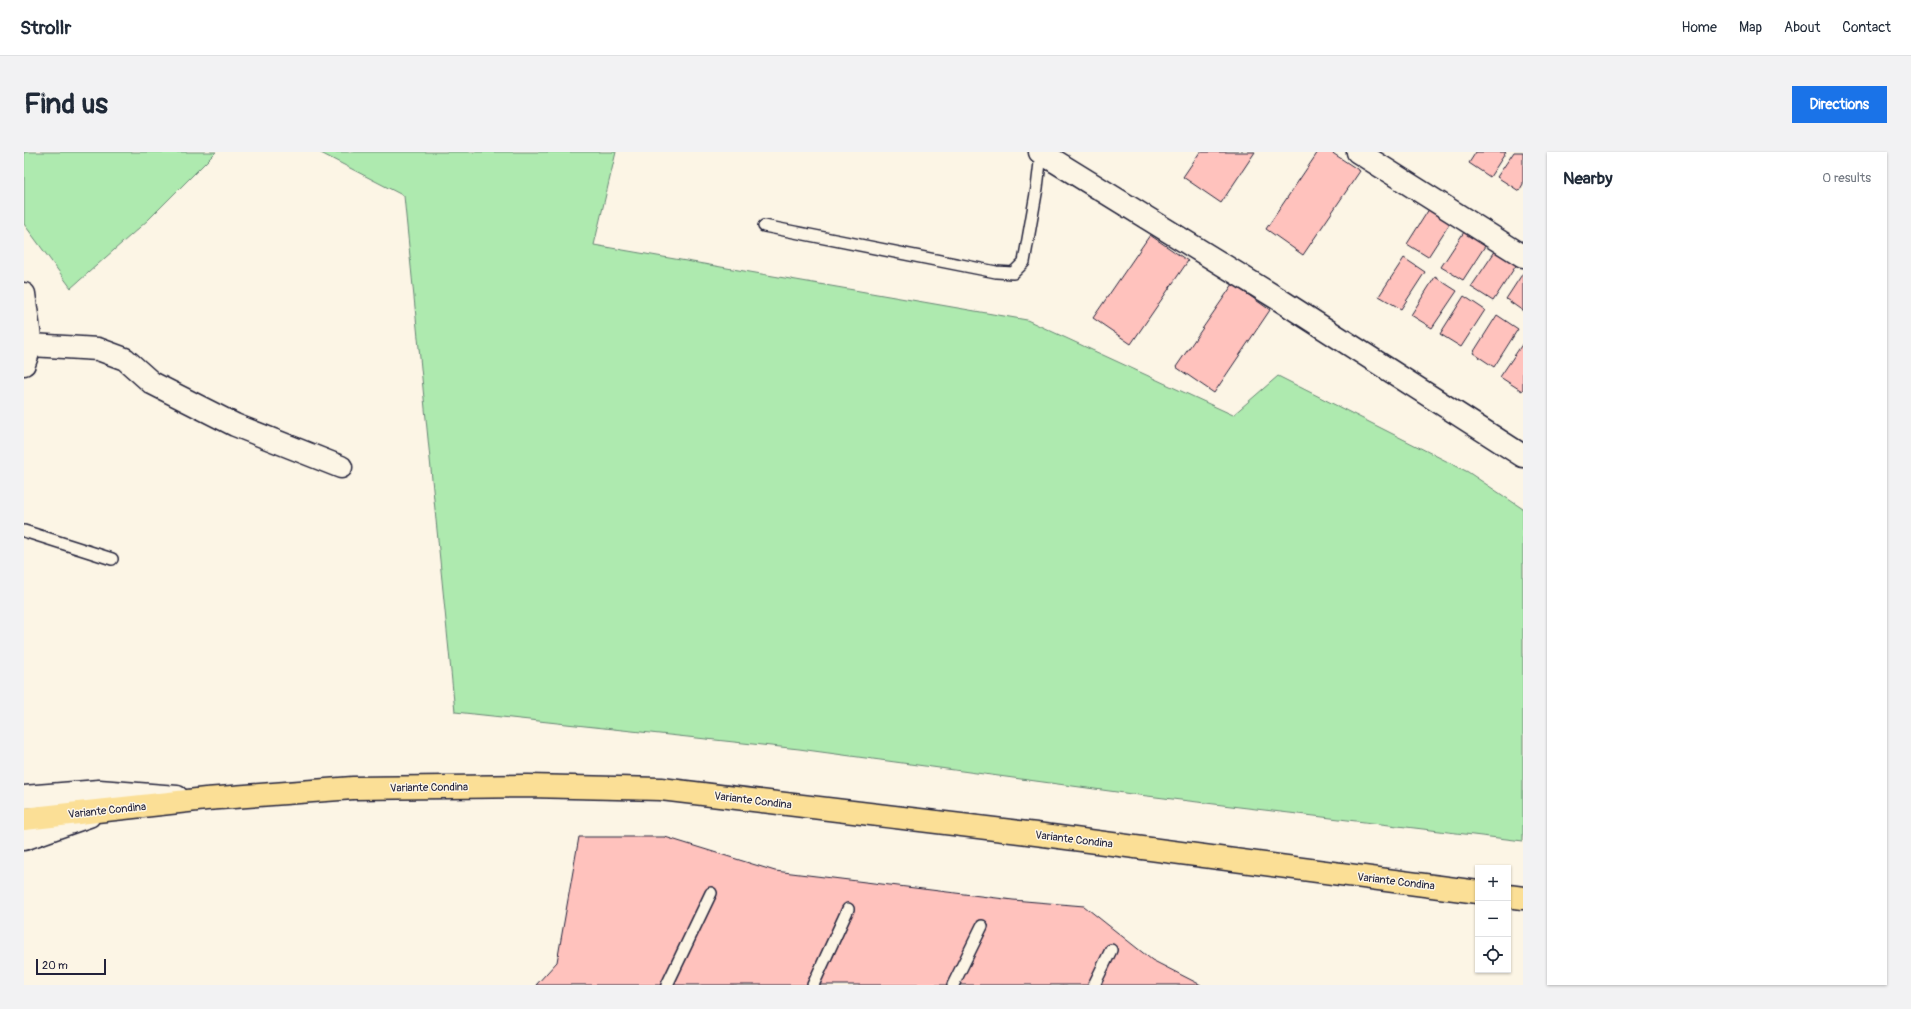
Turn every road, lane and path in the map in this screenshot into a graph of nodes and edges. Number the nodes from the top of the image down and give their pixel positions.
1 (1358, 152) edge
2 (1040, 153) edge
3 (764, 226) dead end
4 (1523, 256) edge
5 (24, 294) edge
6 (28, 354) edge
7 (1523, 456) edge
8 (341, 467) dead end
9 (24, 531) edge
10 (112, 559) dead end
11 (24, 797) edge
12 (206, 800) junction
13 (105, 810) junction
14 (24, 819) edge
15 (24, 839) edge
16 (1475, 892) edge
17 (711, 893) dead end
18 (1511, 896) edge
19 (1523, 898) edge
20 (848, 909) dead end
21 (982, 926) dead end
22 (1111, 950) dead end
23 (667, 985) edge
24 (813, 985) edge
25 (953, 985) edge
26 (1094, 985) edge

1 - 4 street
2 - 3 lane
2 - 7 street
5 - 6 street
6 - 8 street
9 - 10 lane
11 - 12 street
12 - 13 highway, Variante Condina
12 - 16 highway, Variante Condina
13 - 14 highway, Variante Condina
13 - 15 street
17 - 23 lane
18 - 19 highway
20 - 24 lane
21 - 25 lane
22 - 26 lane

